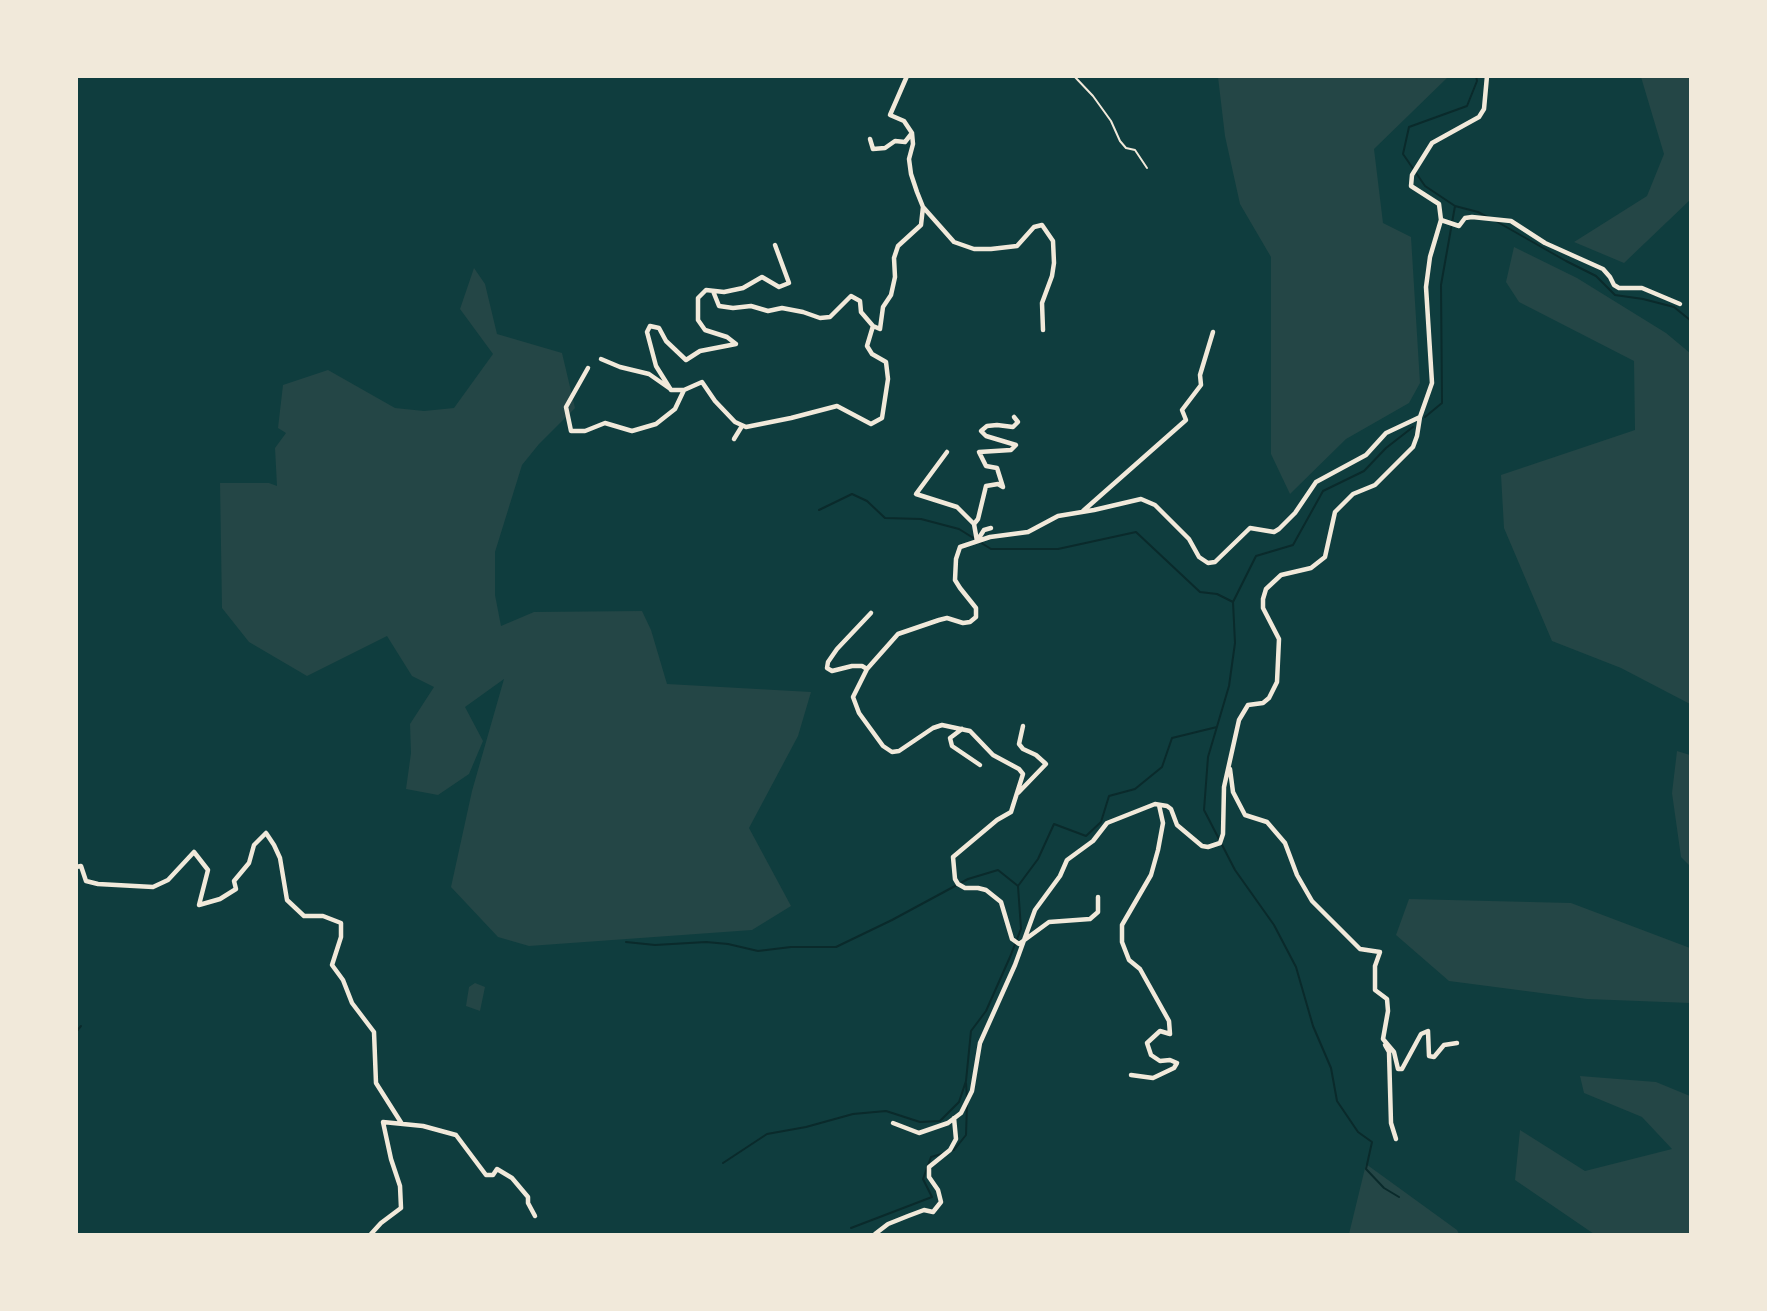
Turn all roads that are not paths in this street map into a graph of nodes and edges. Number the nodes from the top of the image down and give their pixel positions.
1 (907, 76) edge
2 (1074, 76) edge
3 (1487, 76) edge
4 (912, 133) junction
5 (870, 139) dead end
6 (1147, 168) dead end
7 (923, 207) junction
8 (1441, 220) junction
9 (775, 245) dead end
10 (713, 291) junction
11 (1680, 304) dead end
12 (873, 326) junction
13 (1044, 330) dead end
14 (1213, 332) dead end
15 (601, 359) dead end
16 (588, 368) dead end
17 (671, 390) junction
18 (684, 390) junction
19 (1014, 417) dead end
20 (1420, 417) junction
21 (742, 426) junction
22 (734, 439) dead end
23 (947, 452) dead end
24 (1081, 512) junction
25 (974, 525) junction
26 (991, 528) dead end
27 (977, 541) junction
28 (872, 613) dead end
29 (867, 669) junction
30 (1023, 726) dead end
31 (962, 729) junction
32 (980, 765) dead end
33 (1229, 765) junction
34 (1017, 795) junction
35 (1159, 805) junction
36 (76, 867) edge
37 (1098, 897) dead end
38 (1024, 941) junction
39 (1383, 1039) junction
40 (1457, 1043) dead end
41 (1131, 1075) dead end
42 (954, 1118) junction
43 (893, 1123) dead end
44 (402, 1124) junction
45 (1396, 1139) dead end
46 (535, 1216) dead end
47 (371, 1234) edge
48 (875, 1234) edge

1 - 4 street
2 - 6 lane
3 - 8 street
4 - 5 street
4 - 7 street
7 - 12 street
7 - 13 street
8 - 11 street
8 - 20 street
9 - 10 street
10 - 12 street
10 - 17 street
12 - 21 street
14 - 24 street
15 - 17 street
16 - 18 street
17 - 18 street
18 - 21 street
19 - 25 street
20 - 24 street
20 - 33 street
21 - 22 street
23 - 25 street
24 - 27 street
25 - 27 street
26 - 27 street
27 - 29 street
28 - 29 street
29 - 31 street
30 - 34 street
31 - 32 street
31 - 34 street
33 - 35 street
33 - 39 street
34 - 38 street
35 - 38 street
35 - 41 street
36 - 44 street
37 - 38 street
38 - 42 street
39 - 40 street
39 - 45 street
42 - 43 street
42 - 48 street
44 - 46 street
44 - 47 street

